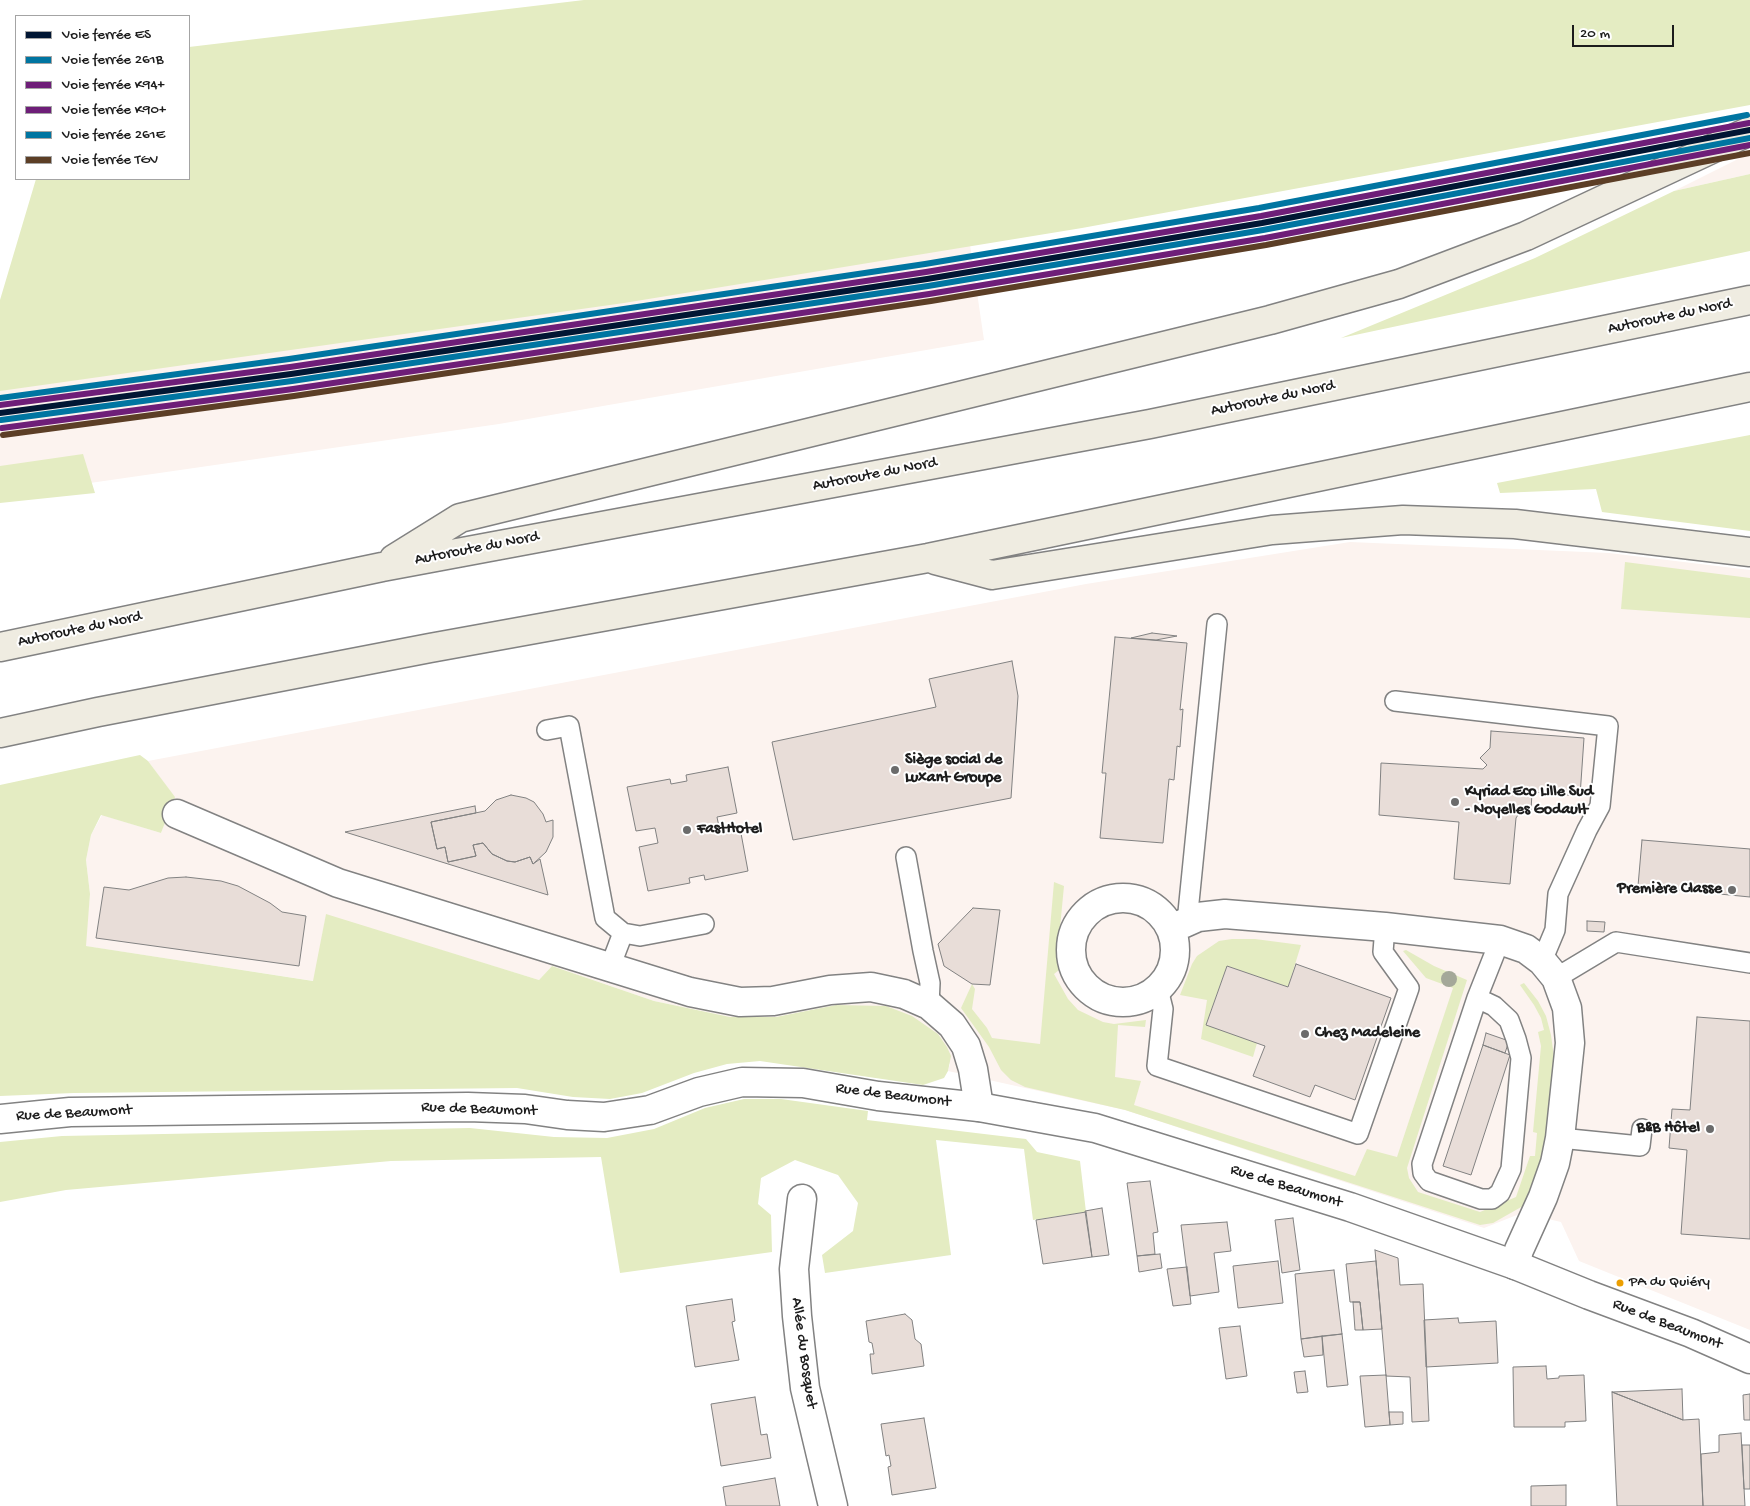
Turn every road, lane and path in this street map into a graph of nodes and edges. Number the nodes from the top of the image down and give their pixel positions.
1 (1750, 131) edge
2 (1750, 300) edge
3 (1750, 387) edge
4 (1750, 552) edge
5 (928, 558) junction
6 (382, 567) junction
7 (1217, 624) dead end
8 (0, 647) edge
9 (1395, 702) dead end
10 (547, 730) dead end
11 (0, 733) edge
12 (177, 814) dead end
13 (906, 857) dead end
14 (704, 924) dead end
15 (1179, 925) junction
16 (1385, 928) junction
17 (623, 933) junction
18 (1500, 940) junction
19 (1750, 963) edge
20 (610, 967) junction
21 (1549, 970) junction
22 (1158, 990) junction
23 (1477, 998) junction
24 (929, 1005) junction
25 (979, 1107) junction
26 (0, 1119) edge
27 (1642, 1129) dead end
28 (1560, 1138) junction
29 (802, 1199) dead end
30 (1515, 1265) junction
31 (1750, 1358) edge
32 (834, 1506) edge

1 - 6 highway
2 - 6 highway, Autoroute du Nord
3 - 5 highway
4 - 5 highway
5 - 11 highway
6 - 8 highway, Autoroute du Nord
7 - 15 lane
9 - 21 lane
10 - 17 lane
12 - 20 street
13 - 24 lane
14 - 17 lane
15 - 16 street
15 - 22 street
15 - 22 street
16 - 18 street
16 - 22 lane
17 - 20 lane
18 - 21 street
18 - 23 lane
19 - 21 lane
20 - 24 street
21 - 28 street
23 - 23 lane
24 - 25 street
25 - 26 street, Rue de Beaumont
25 - 30 street, Rue de Beaumont
27 - 28 lane
28 - 30 street
29 - 32 street, Allée du Bosquet
30 - 31 street, Rue de Beaumont

